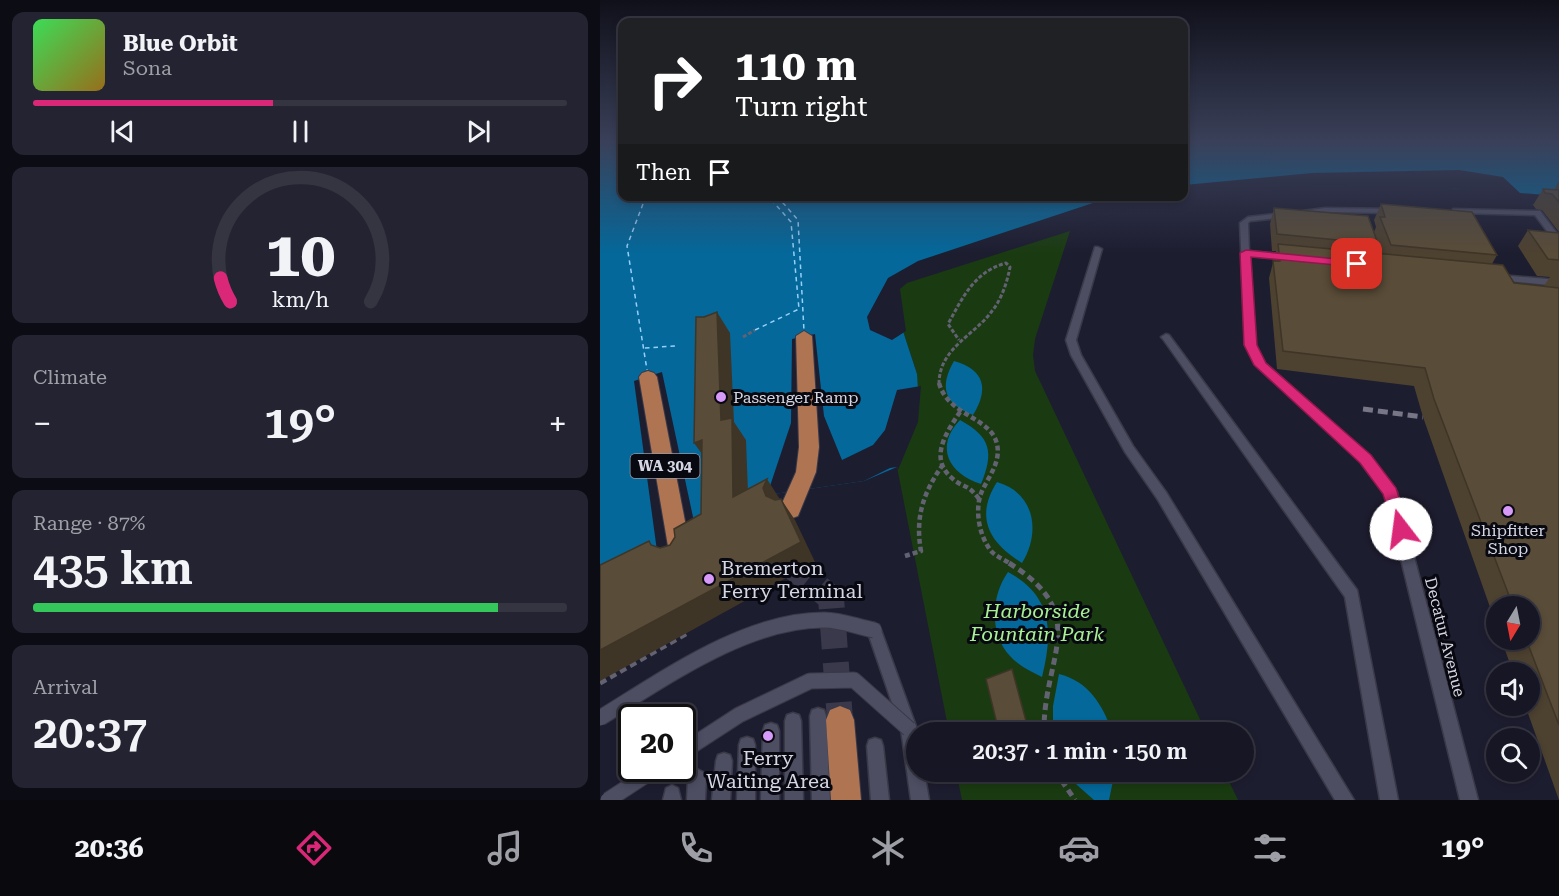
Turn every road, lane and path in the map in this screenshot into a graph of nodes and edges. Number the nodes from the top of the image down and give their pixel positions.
1 (1407, 211) edge
2 (1442, 211) edge
3 (1559, 241) edge
4 (1098, 249) dead end
5 (1246, 253) junction
6 (1301, 258) edge
7 (1500, 269) edge
8 (1494, 277) edge
9 (1506, 278) junction
10 (1559, 284) edge
11 (755, 330) dead end
12 (804, 336) dead end
13 (743, 337) dead end
14 (1166, 338) dead end
15 (959, 340) junction
16 (648, 376) dead end
17 (960, 412) junction
18 (942, 466) junction
19 (979, 499) junction
20 (790, 510) dead end
21 (681, 556) edge
22 (905, 556) dead end
23 (692, 630) dead end
24 (600, 683) edge
25 (600, 718) edge
26 (829, 718) joint
27 (793, 721) dead end
28 (907, 722) edge
29 (1043, 722) edge
30 (906, 726) edge
31 (771, 731) dead end
32 (696, 743) edge
33 (747, 745) dead end
34 (874, 746) dead end
35 (723, 761) dead end
36 (697, 778) dead end
37 (636, 782) edge
38 (917, 782) edge
39 (1063, 782) edge
40 (608, 800) edge
41 (696, 800) edge
42 (721, 800) edge
43 (746, 800) edge
44 (770, 800) edge
45 (794, 800) edge
46 (821, 800) edge
47 (846, 800) edge
48 (880, 800) edge
49 (920, 800) edge
50 (1075, 800) edge
51 (1344, 800) edge
52 (1389, 800) edge
53 (1469, 800) edge

1 - 5 lane, Decatur Avenue
2 - 3 lane
4 - 51 lane
5 - 6 lane
5 - 53 lane, Decatur Avenue
7 - 9 lane
8 - 9 lane
9 - 10 lane
11 - 13 path
12 - 20 highway
14 - 52 lane
15 - 15 path
15 - 17 path
16 - 21 highway, WA 304
17 - 18 path
17 - 19 path
18 - 19 path
18 - 22 path
19 - 29 path
23 - 24 path, bridge
25 - 28 lane, bridge
26 - 46 lane
26 - 47 highway
27 - 45 lane
30 - 32 lane, bridge
31 - 44 lane
33 - 43 lane
34 - 48 lane
35 - 42 lane
36 - 41 lane
37 - 40 lane, bridge
38 - 49 lane
39 - 50 path

